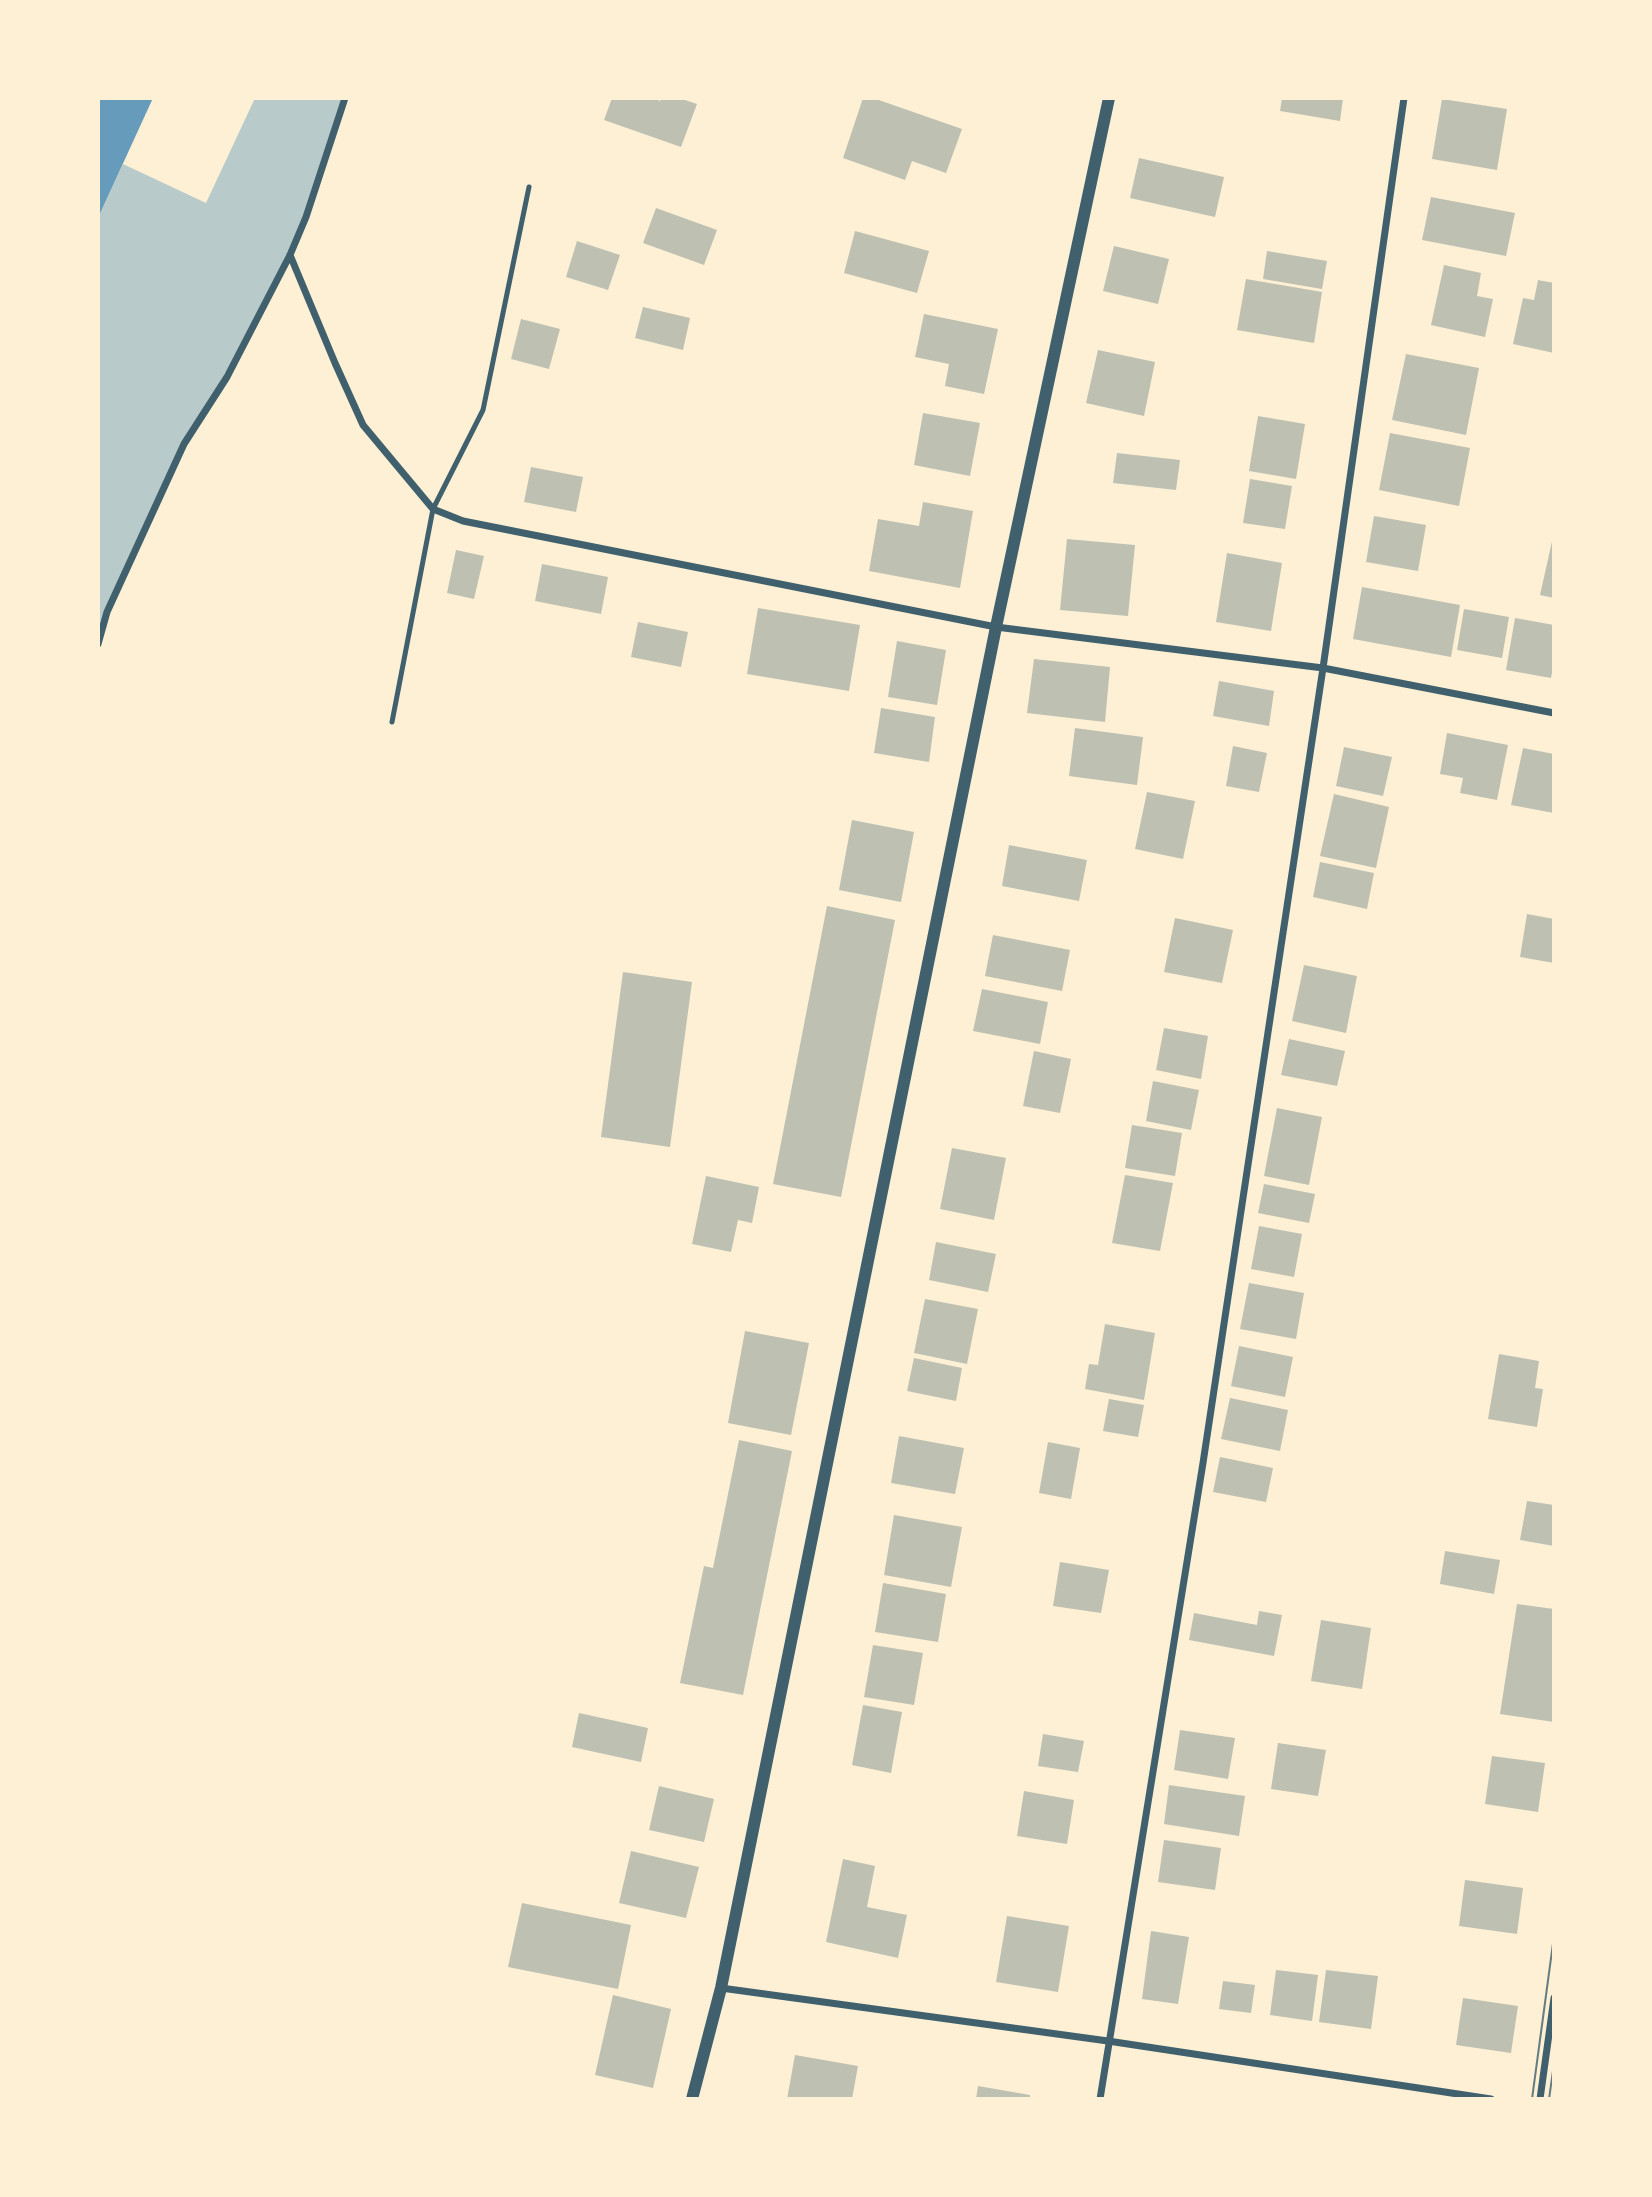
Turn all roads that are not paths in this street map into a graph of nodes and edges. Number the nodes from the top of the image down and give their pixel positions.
1 (345, 98) edge
2 (1109, 98) edge
3 (1404, 98) edge
4 (529, 187) dead end
5 (290, 255) junction
6 (433, 509) junction
7 (996, 627) junction
8 (98, 644) edge
9 (1323, 668) junction
10 (1554, 713) edge
11 (392, 722) dead end
12 (721, 1988) junction
13 (1554, 1998) edge
14 (1108, 2041) junction
15 (692, 2099) edge
16 (1100, 2099) edge
17 (1491, 2099) edge
18 (1540, 2099) edge

1 - 5 street
2 - 7 street
3 - 9 street
4 - 6 lane
5 - 6 street
5 - 8 street
6 - 7 street
6 - 11 lane
7 - 9 street
7 - 12 street
9 - 10 street
9 - 14 street
12 - 14 street
12 - 15 street
13 - 18 street
14 - 16 street
14 - 17 street

